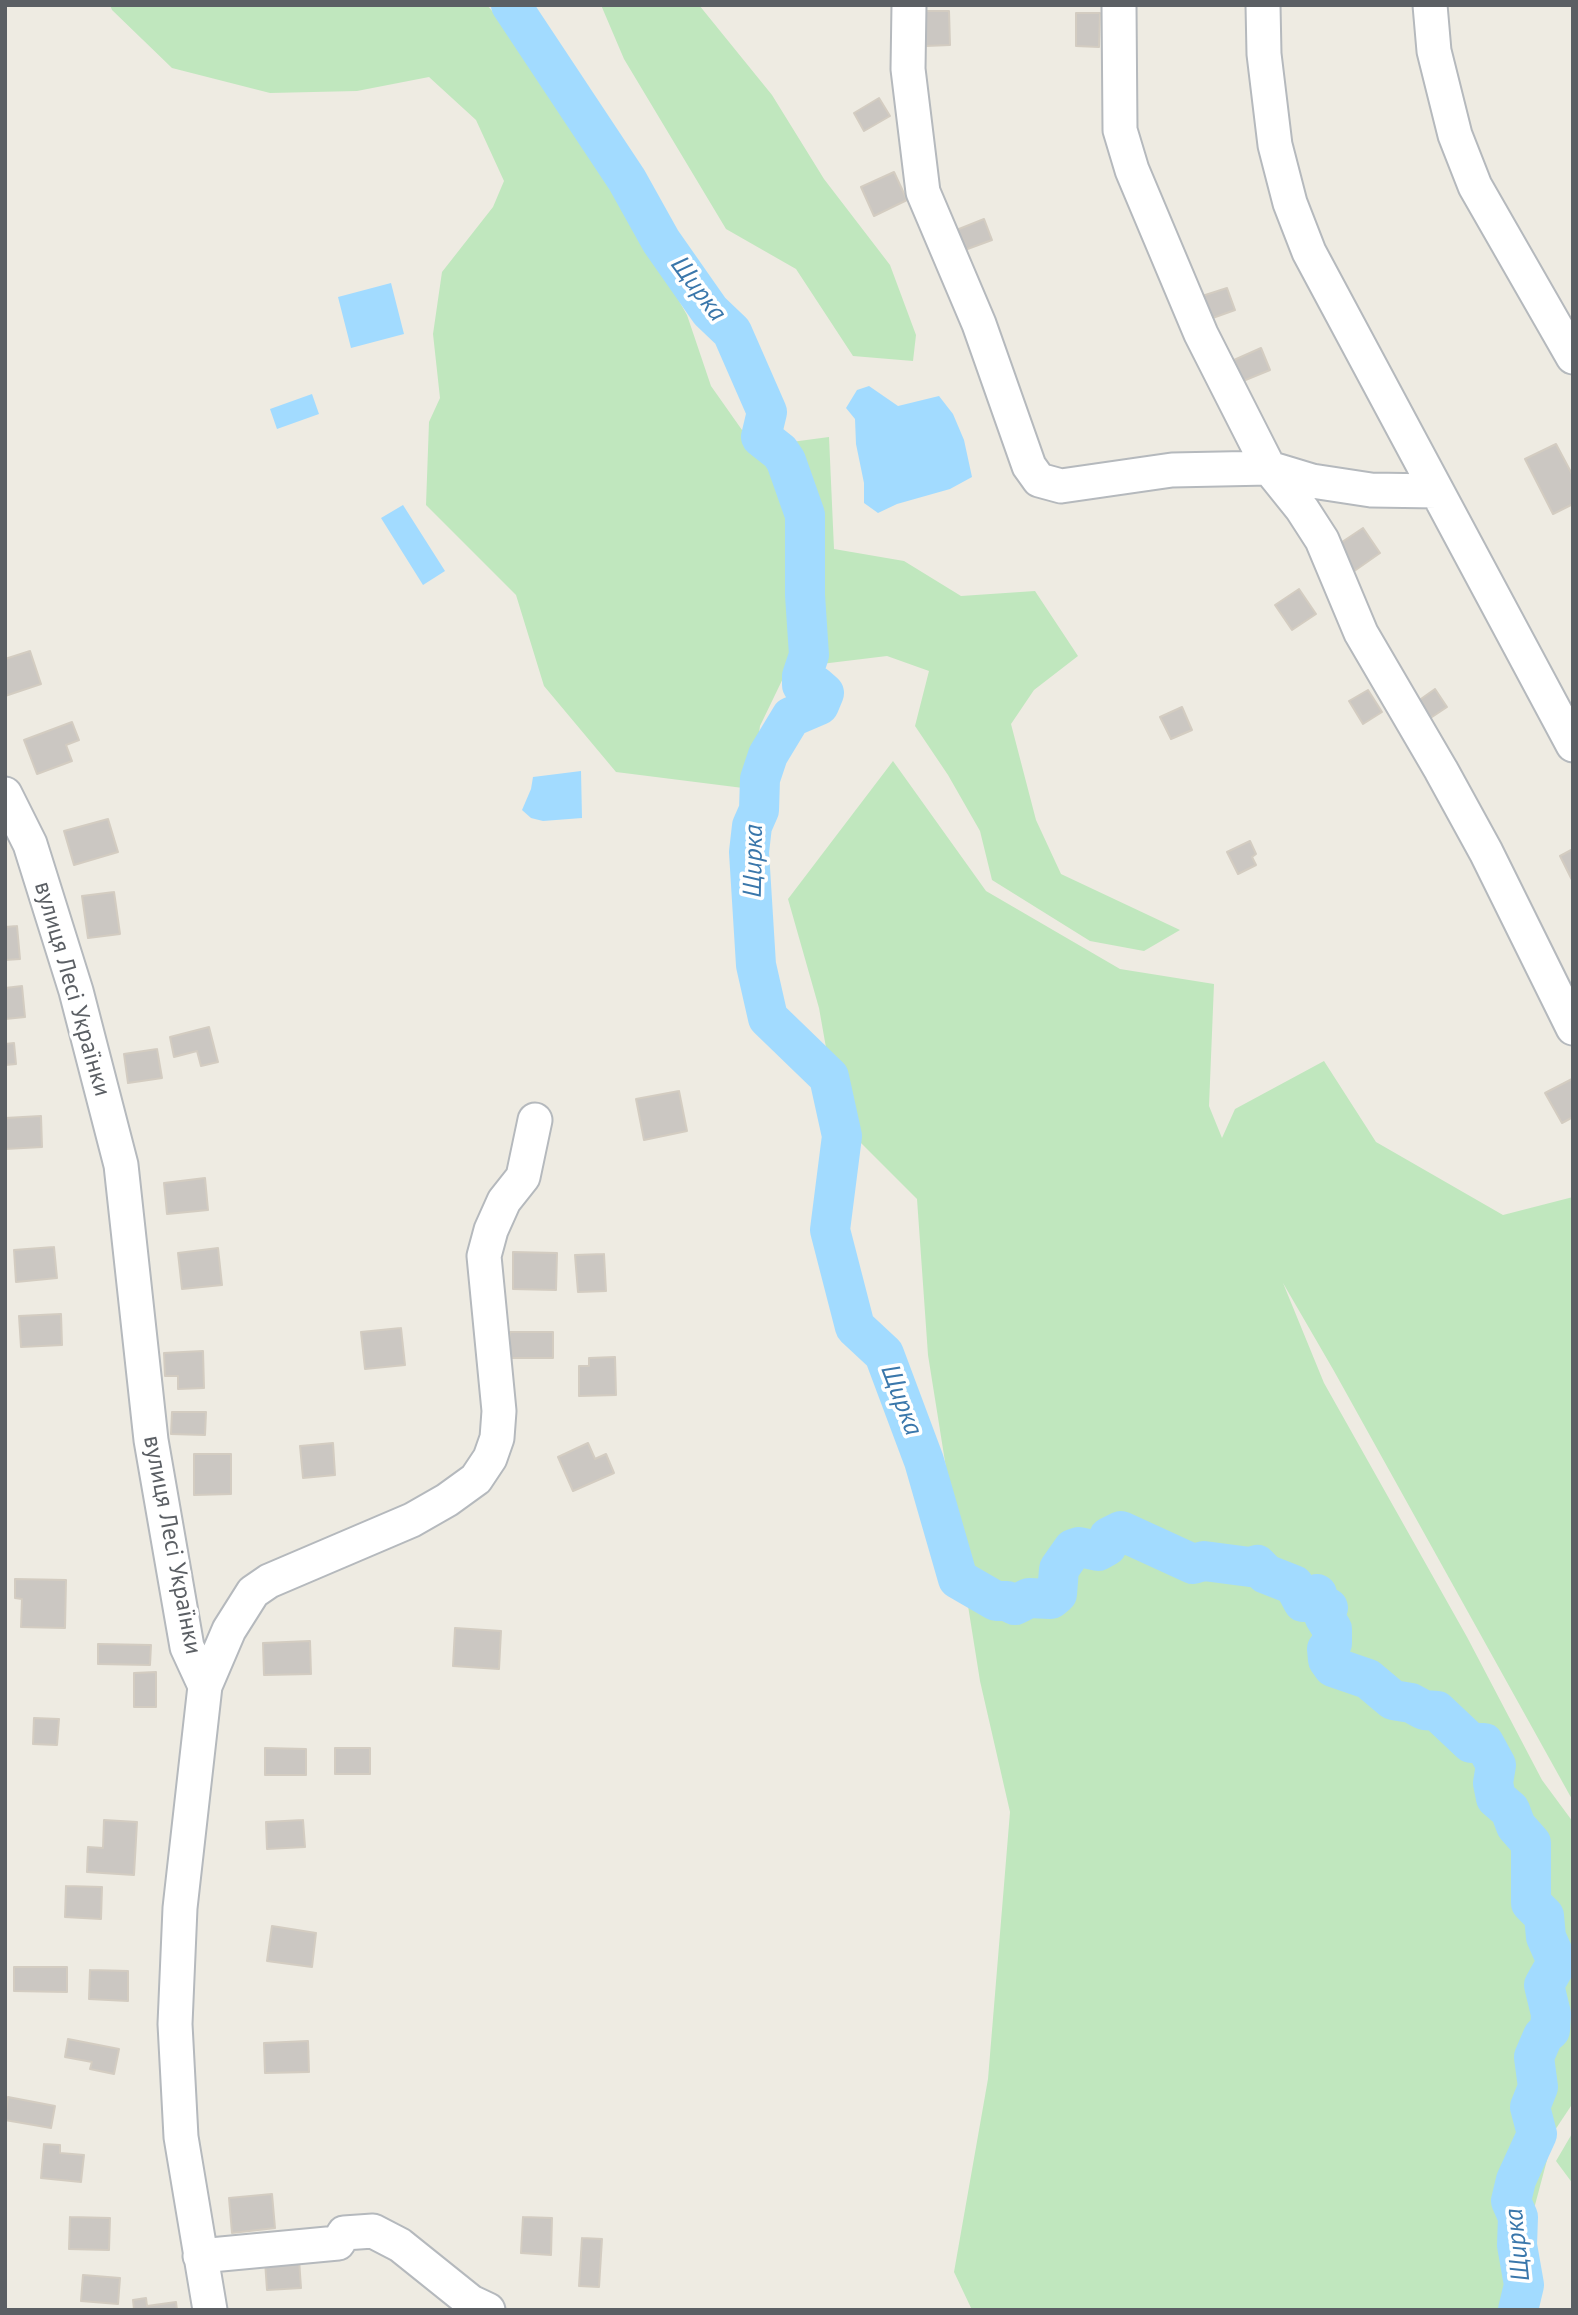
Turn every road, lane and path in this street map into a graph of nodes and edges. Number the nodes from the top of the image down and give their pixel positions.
1 (909, 5) edge
2 (1119, 5) edge
3 (1263, 5) edge
4 (1430, 5) edge
5 (1573, 357) edge
6 (1269, 468) junction
7 (1437, 491) junction
8 (1573, 745) edge
9 (5, 794) edge
10 (1573, 1028) edge
11 (535, 1120) dead end
12 (205, 1686) junction
13 (200, 2256) junction
14 (210, 2310) edge
15 (488, 2310) edge

1 - 6 street
2 - 6 street
3 - 7 street
4 - 5 street
6 - 7 street
6 - 10 street
7 - 8 street
9 - 12 street, вулиця Лесі Українки
11 - 12 street
12 - 13 street, вулиця Лесі Українки
13 - 14 street, вулиця Лесі Українки
13 - 15 street

